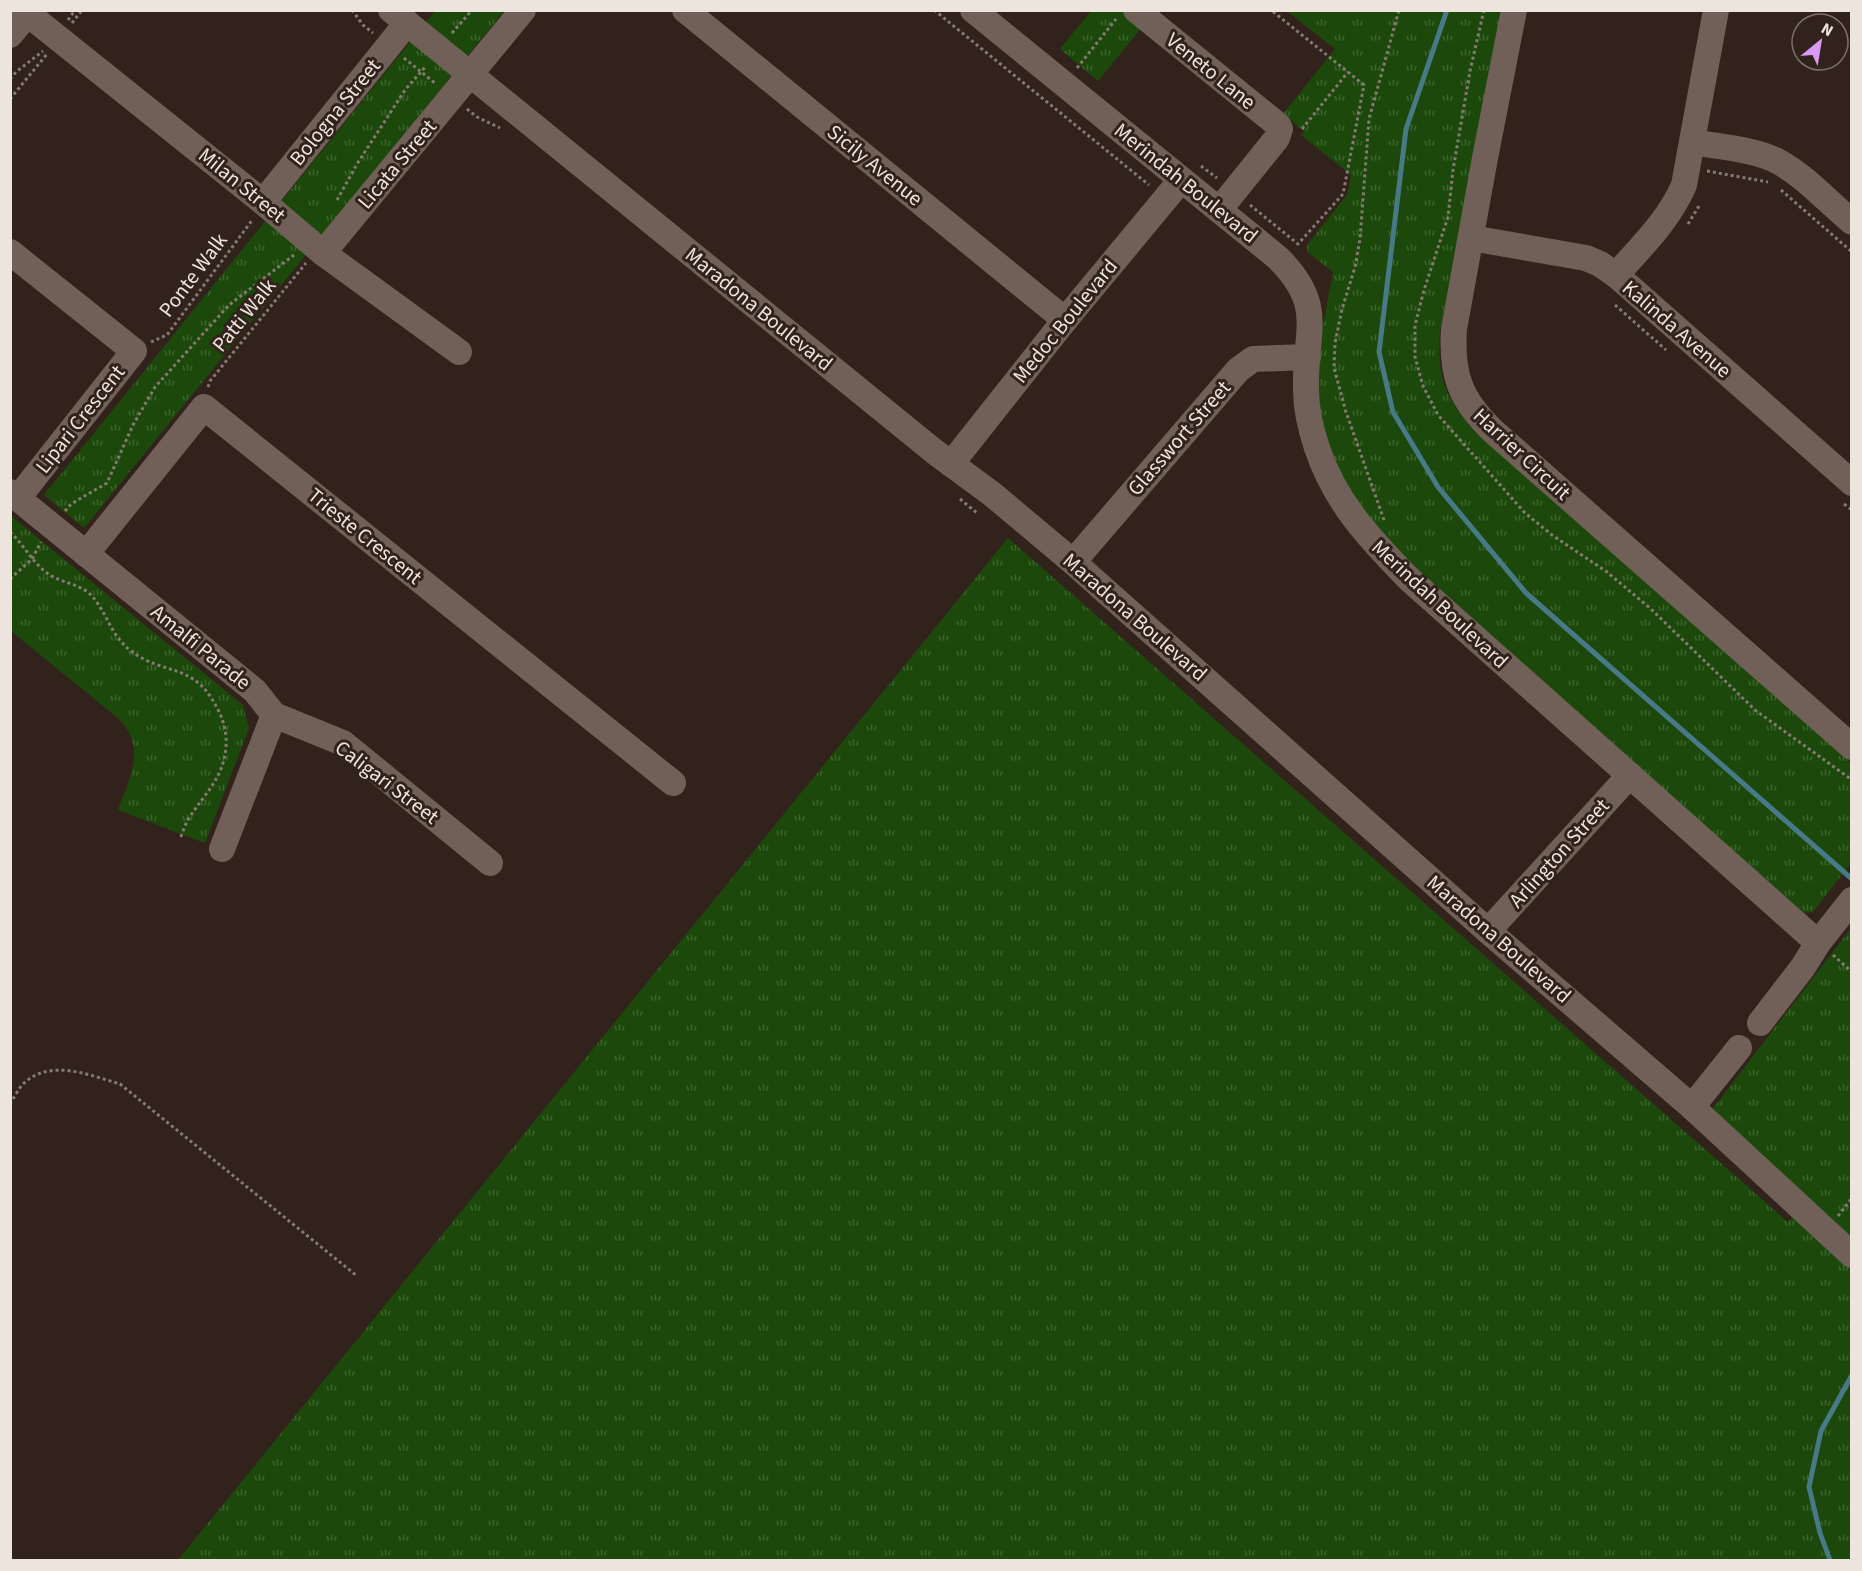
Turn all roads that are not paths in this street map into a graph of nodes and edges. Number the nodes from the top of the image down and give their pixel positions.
1 (523, 10) edge
2 (685, 10) edge
3 (973, 10) edge
4 (1514, 10) edge
5 (1716, 10) edge
6 (29, 12) edge
7 (1126, 15) edge
8 (399, 17) edge
9 (10, 35) edge
10 (471, 75) junction
11 (1692, 142) junction
12 (1181, 180) junction
13 (263, 202) junction
14 (1219, 210) junction
15 (1851, 222) edge
16 (1471, 238) junction
17 (315, 246) junction
18 (10, 252) edge
19 (1616, 275) junction
20 (1065, 320) junction
21 (459, 352) dead end
22 (1308, 357) junction
23 (951, 464) junction
24 (1851, 483) edge
25 (14, 495) edge
26 (86, 554) junction
27 (1073, 562) junction
28 (274, 715) junction
29 (1851, 747) edge
30 (1630, 775) junction
31 (673, 783) dead end
32 (222, 849) dead end
33 (490, 863) dead end
34 (1851, 900) edge
35 (1488, 931) junction
36 (1820, 940) junction
37 (1760, 1023) dead end
38 (1739, 1048) dead end
39 (1692, 1107) junction
40 (1851, 1256) edge

1 - 10 street, Licata Street
2 - 20 street, Sicily Avenue
3 - 12 street, Merindah Boulevard
4 - 16 street, Harrier Circuit
5 - 11 street
6 - 9 street
6 - 13 street, Milan Street
7 - 14 street, Veneto Lane
8 - 10 street, Maradona Boulevard
8 - 13 street, Bologna Street
10 - 17 street, Licata Street
10 - 23 street, Maradona Boulevard
11 - 15 street
11 - 19 street
12 - 14 street, Merindah Boulevard
12 - 20 street, Medoc Boulevard
13 - 17 street, Milan Street
14 - 22 street, Merindah Boulevard
16 - 19 street, Kalinda Avenue
16 - 29 street, Harrier Circuit
17 - 21 street, Milan Street
18 - 25 street, Lipari Crescent
19 - 24 street, Kalinda Avenue
20 - 23 street, Medoc Boulevard
22 - 27 street, Glasswort Street
22 - 30 street, Merindah Boulevard
23 - 27 street, Maradona Boulevard
25 - 26 street, Amalfi Parade
26 - 28 street, Amalfi Parade
26 - 31 street, Trieste Crescent
27 - 35 street, Maradona Boulevard
28 - 32 street
28 - 33 street, Caligari Street
30 - 35 street, Arlington Street
30 - 36 street, Merindah Boulevard
34 - 36 street
35 - 39 street, Maradona Boulevard
36 - 37 street
38 - 39 street
39 - 40 street, Maradona Boulevard

